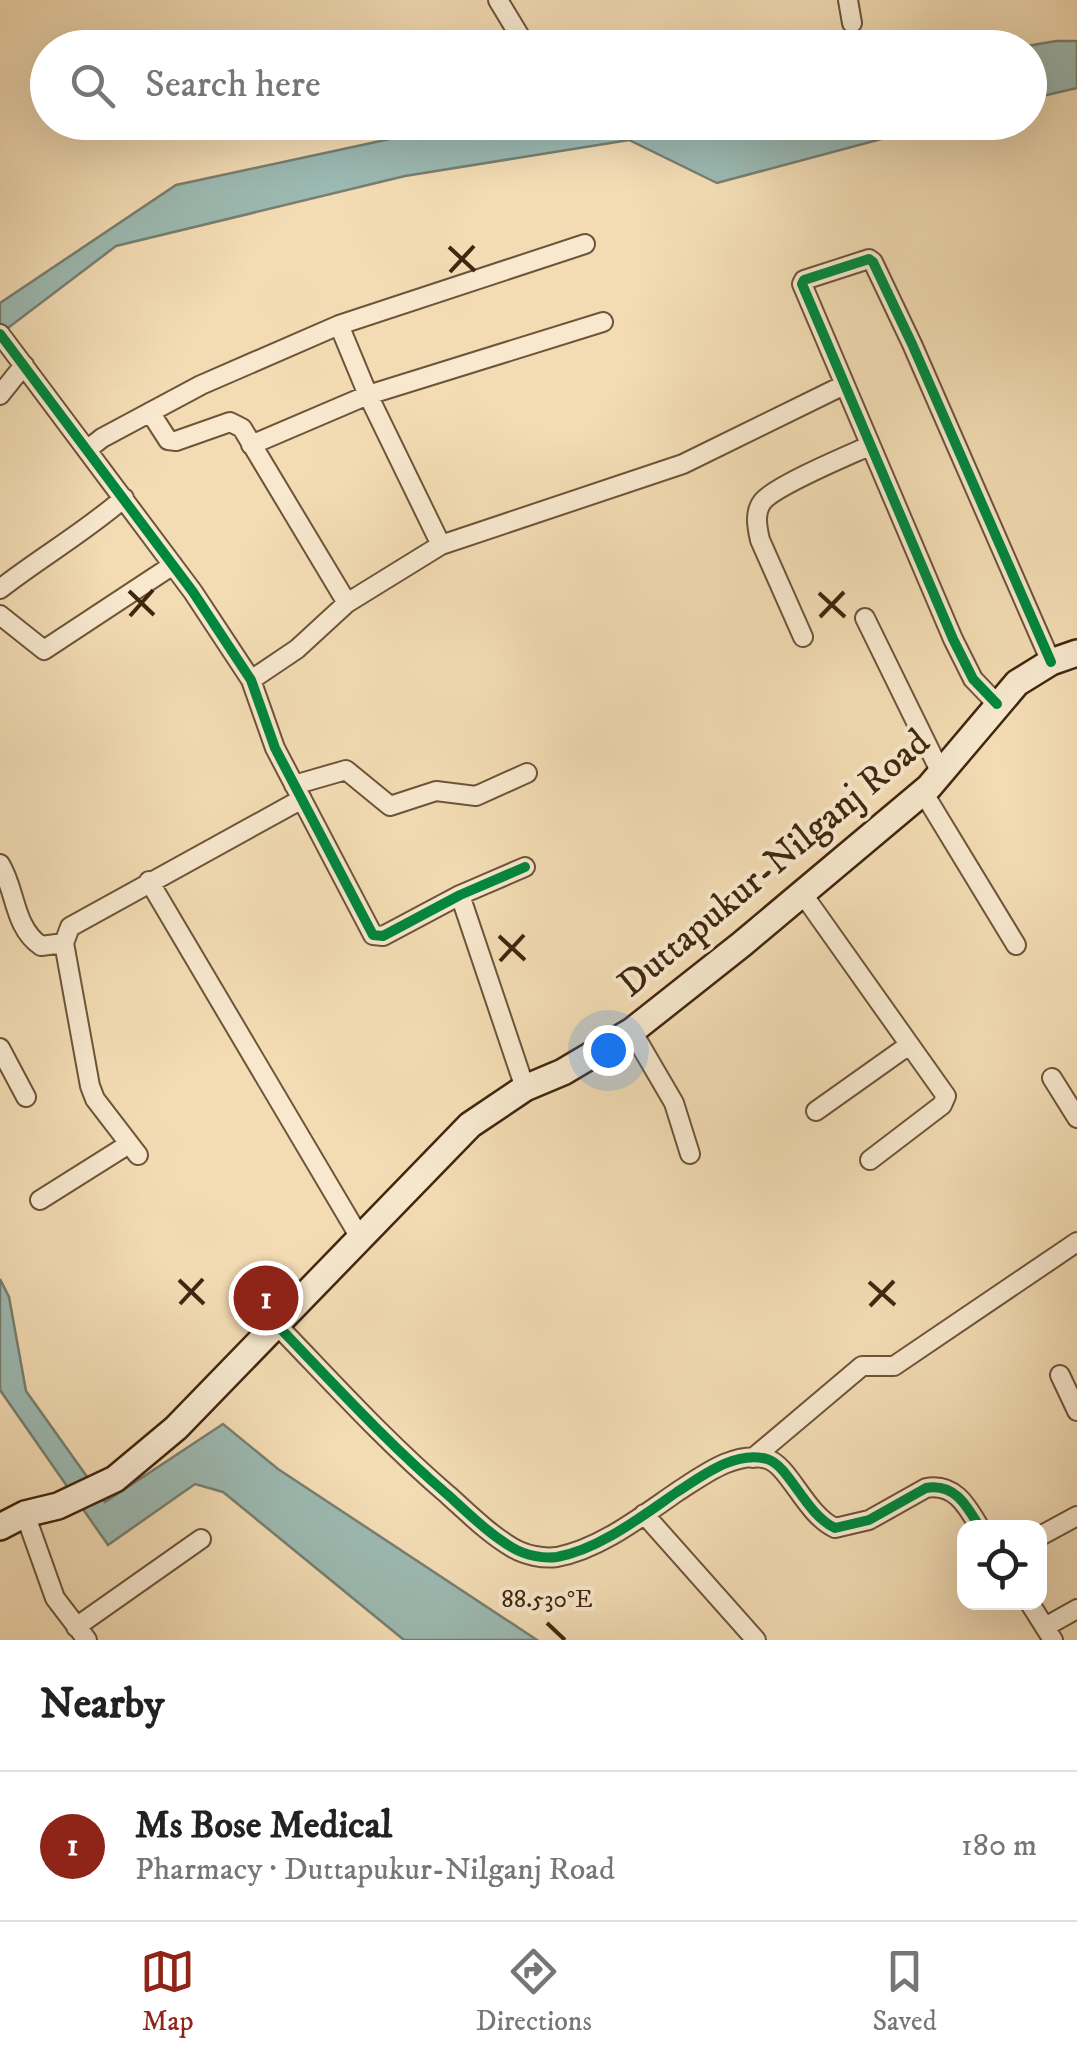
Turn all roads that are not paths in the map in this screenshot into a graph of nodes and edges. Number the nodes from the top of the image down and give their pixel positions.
1 (498, 0) edge
2 (848, 0) edge
3 (852, 23) dead end
4 (516, 30) edge
5 (585, 244) dead end
6 (603, 322) dead end
7 (339, 325) junction
8 (0, 334) edge
9 (24, 366) junction
10 (844, 385) junction
11 (0, 395) edge
12 (368, 395) junction
13 (150, 412) junction
14 (251, 445) junction
15 (869, 446) junction
16 (88, 449) junction
17 (124, 498) junction
18 (441, 545) junction
19 (173, 565) junction
20 (0, 589) edge
21 (347, 604) junction
22 (0, 615) edge
23 (865, 618) dead end
24 (803, 636) dead end
25 (1077, 653) edge
26 (1051, 662) junction
27 (251, 680) junction
28 (997, 704) junction
29 (528, 773) dead end
30 (941, 773) junction
31 (298, 792) junction
32 (922, 792) junction
33 (0, 864) edge
34 (525, 868) dead end
35 (149, 881) junction
36 (802, 894) junction
37 (460, 896) junction
38 (64, 944) junction
39 (1016, 945) dead end
40 (632, 1031) junction
41 (908, 1045) junction
42 (0, 1048) edge
43 (1052, 1078) dead end
44 (525, 1088) junction
45 (26, 1097) dead end
46 (816, 1112) dead end
47 (1077, 1118) edge
48 (690, 1154) dead end
49 (870, 1160) dead end
50 (40, 1200) dead end
51 (359, 1236) junction
52 (1077, 1242) edge
53 (276, 1324) junction
54 (1060, 1375) dead end
55 (1077, 1411) edge
56 (753, 1458) junction
57 (25, 1514) junction
58 (644, 1514) junction
59 (1077, 1516) edge
60 (975, 1520) edge
61 (0, 1527) edge
62 (1047, 1532) edge
63 (201, 1539) dead end
64 (1077, 1609) edge
65 (1034, 1610) edge
66 (82, 1633) edge
67 (1049, 1633) edge
68 (756, 1640) edge

1 - 4 street
2 - 3 street
5 - 7 street
6 - 12 street
7 - 12 street
7 - 13 street
8 - 9 street
9 - 11 street
9 - 16 street
10 - 15 street
10 - 18 street
10 - 26 street
12 - 14 street
12 - 18 street
13 - 14 street
13 - 16 street
14 - 21 street
15 - 24 street
15 - 28 street
16 - 17 street
17 - 19 street
17 - 20 street
18 - 21 street
19 - 22 street
19 - 27 street
21 - 27 street
23 - 30 street
25 - 26 main road, Duttapukur-Nilganj Road
26 - 28 main road, Duttapukur-Nilganj Road
27 - 31 street
28 - 30 main road, Duttapukur-Nilganj Road
29 - 31 street
30 - 32 main road, Duttapukur-Nilganj Road
31 - 35 street
31 - 37 street
32 - 36 main road, Duttapukur-Nilganj Road
32 - 39 street
33 - 38 street
34 - 37 street
35 - 38 street
35 - 51 street
36 - 40 main road, Duttapukur-Nilganj Road
36 - 41 street
37 - 44 street
38 - 50 street
40 - 44 main road, Duttapukur-Nilganj Road
40 - 48 street
41 - 46 street
41 - 49 street
42 - 45 street
43 - 47 street
44 - 51 main road, Duttapukur-Nilganj Road
51 - 53 main road, Duttapukur-Nilganj Road
52 - 56 street
53 - 57 main road, Duttapukur-Nilganj Road
53 - 58 street
54 - 55 street
56 - 58 street
56 - 60 street
57 - 61 main road, Duttapukur-Nilganj Road
57 - 66 street
58 - 68 street
59 - 62 street
63 - 66 street
64 - 67 street
65 - 67 street

